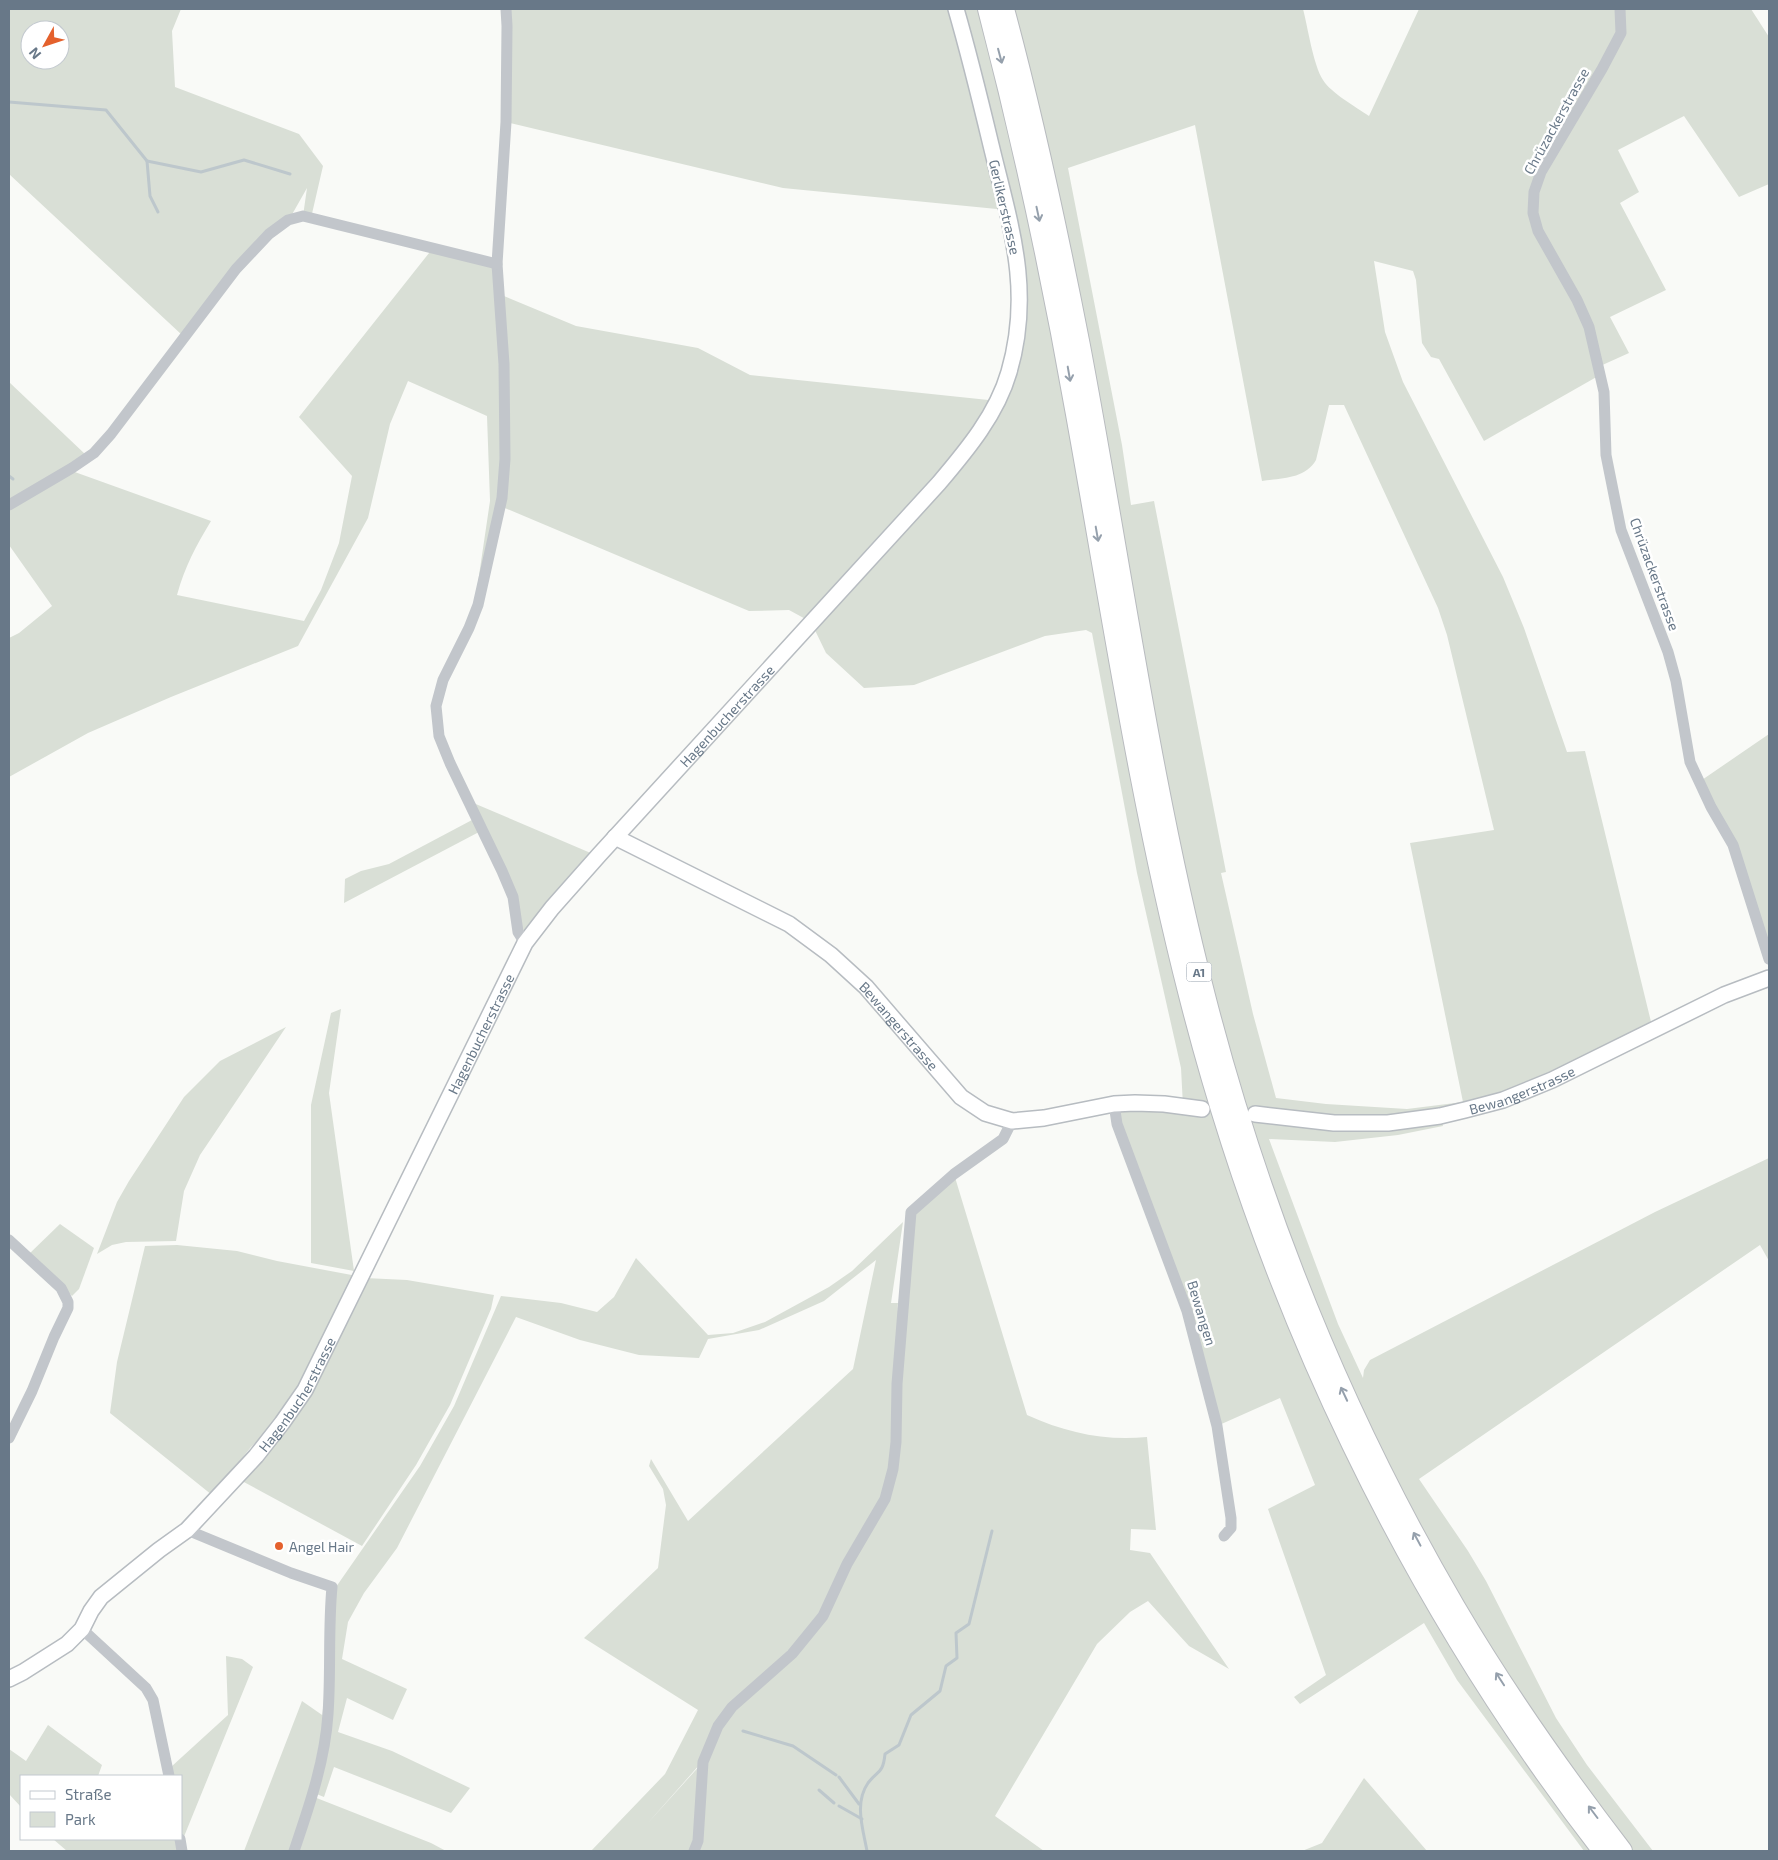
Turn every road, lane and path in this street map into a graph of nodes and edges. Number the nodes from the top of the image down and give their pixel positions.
1 (506, 9) edge
2 (956, 9) edge
3 (988, 9) edge
4 (1004, 9) edge
5 (1620, 9) edge
6 (497, 264) junction
7 (996, 406) joint
8 (9, 505) edge
9 (615, 838) junction
10 (525, 943) junction
11 (1769, 958) edge
12 (1769, 978) edge
13 (1114, 1104) junction
14 (1202, 1109) dead end
15 (1255, 1114) dead end
16 (1012, 1121) junction
17 (9, 1240) edge
18 (9, 1438) edge
19 (187, 1530) junction
20 (1224, 1536) dead end
21 (82, 1629) junction
22 (9, 1678) edge
23 (169, 1775) edge
24 (294, 1851) edge
25 (694, 1851) edge
26 (1603, 1851) edge
27 (1622, 1851) edge

1 - 6 street
2 - 7 street, Gerlikerstrasse
3 -> 26 highway, A1
27 -> 4 highway, A1
5 - 11 street, Chrüzackerstrasse
6 - 8 street
6 - 10 street
7 - 9 street, Hagenbucherstrasse
9 - 10 street, Hagenbucherstrasse
9 - 16 street, Bewangerstrasse
10 - 19 street, Hagenbucherstrasse
12 - 15 street, Bewangerstrasse
13 - 14 street, Bewangerstrasse
13 - 16 street, Bewangerstrasse
13 - 20 street, Bewangen
16 - 25 street
17 - 18 street
19 - 21 street, Hagenbucherstrasse
19 - 24 street
21 - 22 street, Hagenbucherstrasse
21 - 23 street

